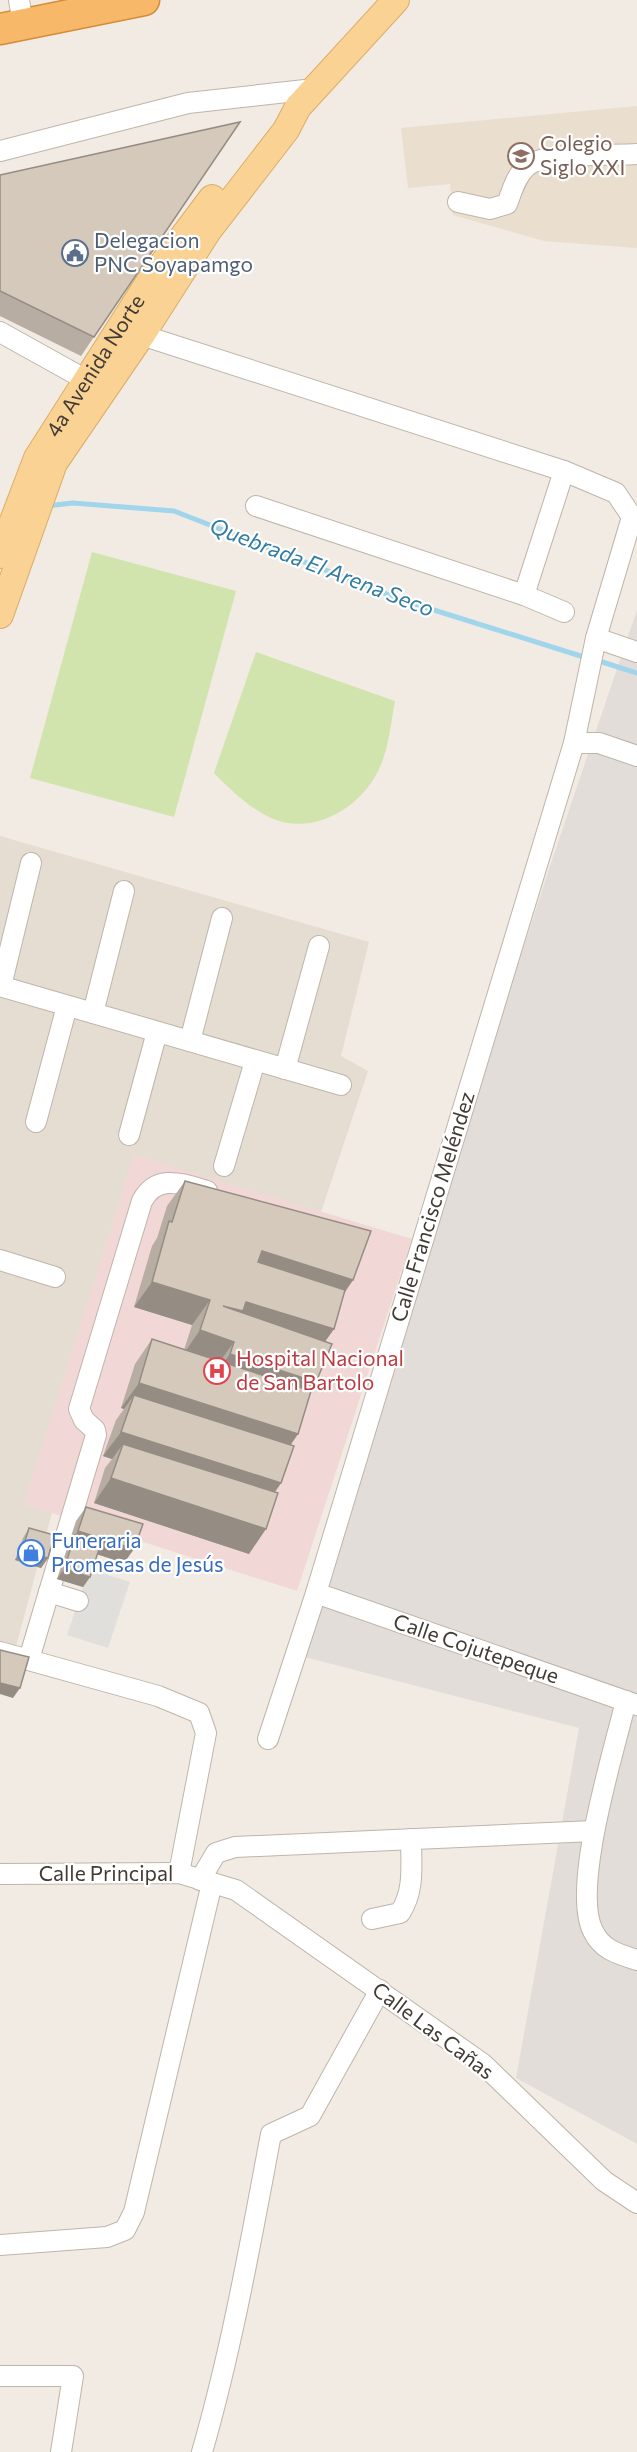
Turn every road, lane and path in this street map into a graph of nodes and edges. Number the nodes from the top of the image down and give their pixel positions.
1 (144, 0) edge
2 (396, 0) edge
3 (14, 18) edge
4 (306, 98) junction
5 (0, 151) edge
6 (637, 154) edge
7 (458, 202) dead end
8 (0, 332) edge
9 (130, 332) junction
10 (94, 384) junction
11 (564, 471) junction
12 (255, 506) dead end
13 (27, 507) junction
14 (0, 555) edge
15 (524, 595) junction
16 (564, 612) dead end
17 (0, 615) edge
18 (595, 643) junction
19 (637, 652) edge
20 (574, 743) junction
21 (637, 756) edge
22 (31, 863) dead end
23 (124, 891) dead end
24 (222, 918) dead end
25 (319, 946) dead end
26 (0, 986) edge
27 (68, 1005) junction
28 (93, 1013) junction
29 (157, 1032) junction
30 (190, 1041) junction
31 (255, 1060) junction
32 (285, 1069) junction
33 (341, 1085) dead end
34 (36, 1122) dead end
35 (129, 1135) dead end
36 (224, 1166) dead end
37 (225, 1197) edge
38 (0, 1260) edge
39 (55, 1277) dead end
40 (49, 1592) junction
41 (316, 1593) junction
42 (78, 1601) dead end
43 (0, 1653) edge
44 (28, 1659) junction
45 (631, 1703) edge
46 (268, 1739) dead end
47 (594, 1831) junction
48 (411, 1839) junction
49 (179, 1873) junction
50 (0, 1874) edge
51 (206, 1882) junction
52 (372, 1919) dead end
53 (637, 1960) edge
54 (380, 1990) junction
55 (637, 2203) edge
56 (0, 2245) edge
57 (0, 2376) edge
58 (61, 2452) edge
59 (202, 2452) edge

1 - 3 highway
2 - 4 main road, 4a Avenida Norte
4 - 5 street
4 - 9 main road, 4a Avenida Norte
6 - 7 street
8 - 10 street
9 - 10 main road, 4a Avenida Norte
9 - 11 street
10 - 13 main road, 4a Avenida Norte
11 - 15 street
11 - 18 street, Calle Francisco Meléndez
12 - 15 street
13 - 14 main road
13 - 17 main road
15 - 16 street
18 - 19 street
18 - 20 street, Calle Francisco Meléndez
20 - 21 street
20 - 41 street, Calle Francisco Meléndez
22 - 26 street
23 - 28 street
24 - 30 street
25 - 32 street
26 - 27 street
27 - 28 street
27 - 34 street
28 - 29 street
29 - 30 street
29 - 35 street
30 - 31 street
31 - 32 street
31 - 36 street
32 - 33 street
37 - 40 street
38 - 39 street
40 - 42 street
40 - 44 street
41 - 45 street, Calle Cojutepeque
41 - 46 street, Calle Francisco Meléndez
43 - 44 street
44 - 49 street
45 - 47 street
47 - 48 street
47 - 53 street
48 - 51 street
48 - 52 street
49 - 50 street, Calle Principal
49 - 51 street, Calle Principal
51 - 54 street, Calle Las Cañas
51 - 56 street
54 - 55 street, Calle Las Cañas
54 - 59 street
57 - 58 street

